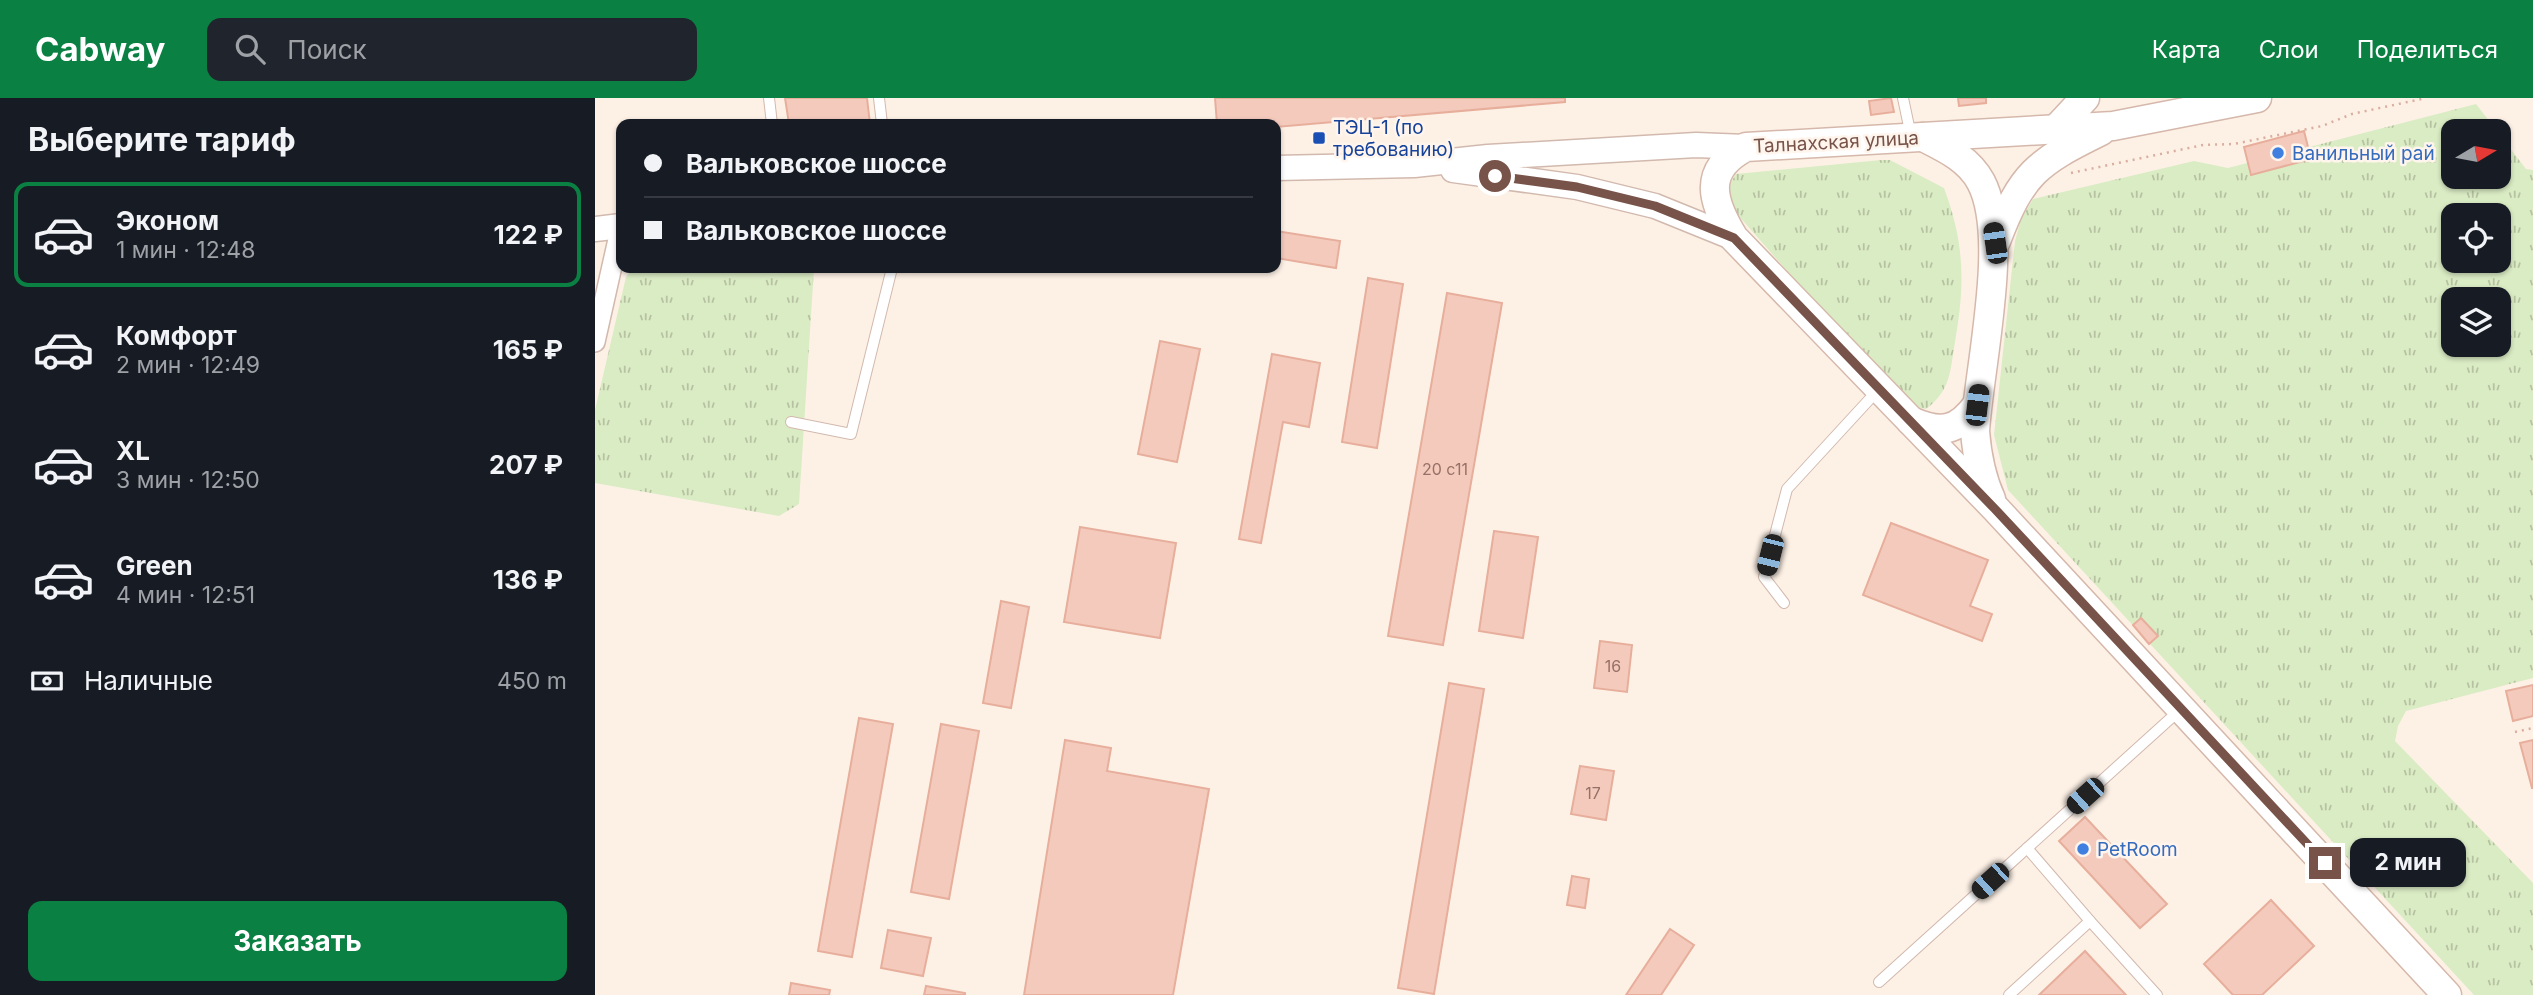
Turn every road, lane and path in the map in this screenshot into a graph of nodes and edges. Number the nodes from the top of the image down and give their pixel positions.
1 (769, 98) edge
2 (879, 98) edge
3 (1903, 98) edge
4 (2085, 98) edge
5 (2257, 98) edge
6 (2426, 98) edge
7 (771, 119) edge
8 (882, 119) edge
9 (2113, 126) junction
10 (2057, 128) junction
11 (1917, 137) junction
12 (1735, 146) junction
13 (1414, 165) junction
14 (1281, 167) edge
15 (2067, 174) dead end
16 (616, 227) edge
17 (595, 229) edge
18 (1734, 238) junction
19 (1995, 243) junction
20 (616, 248) edge
21 (891, 273) edge
22 (595, 342) edge
23 (1878, 389) junction
24 (1968, 414) junction
25 (1910, 421) junction
26 (791, 422) dead end
27 (1994, 508) junction
28 (1784, 603) dead end
29 (2181, 709) junction
30 (2533, 728) edge
31 (2515, 732) dead end
32 (2027, 848) junction
33 (2090, 921) junction
34 (1879, 982) dead end
35 (2009, 995) edge
36 (2157, 995) edge
37 (2447, 995) edge

1 - 7 lane
2 - 8 lane
3 - 11 lane
4 - 10 main road
5 - 9 main road, Талнахская улица
6 - 15 path
9 - 10 main road, Талнахская улица
9 - 19 main road
10 - 11 main road, Талнахская улица
11 - 12 main road, Талнахская улица
11 - 19 main road
12 - 13 street, Талнахская улица
12 - 18 main road
13 - 14 street
13 - 18 street
16 - 17 street
18 - 23 main road
19 - 24 main road
20 - 22 street
21 - 26 lane
23 - 25 main road
23 - 28 lane
24 - 25 main road
24 - 27 main road
25 - 27 main road
27 - 29 main road
29 - 32 lane
29 - 37 main road
30 - 31 path
32 - 33 lane
32 - 34 lane
33 - 35 lane
33 - 36 lane

